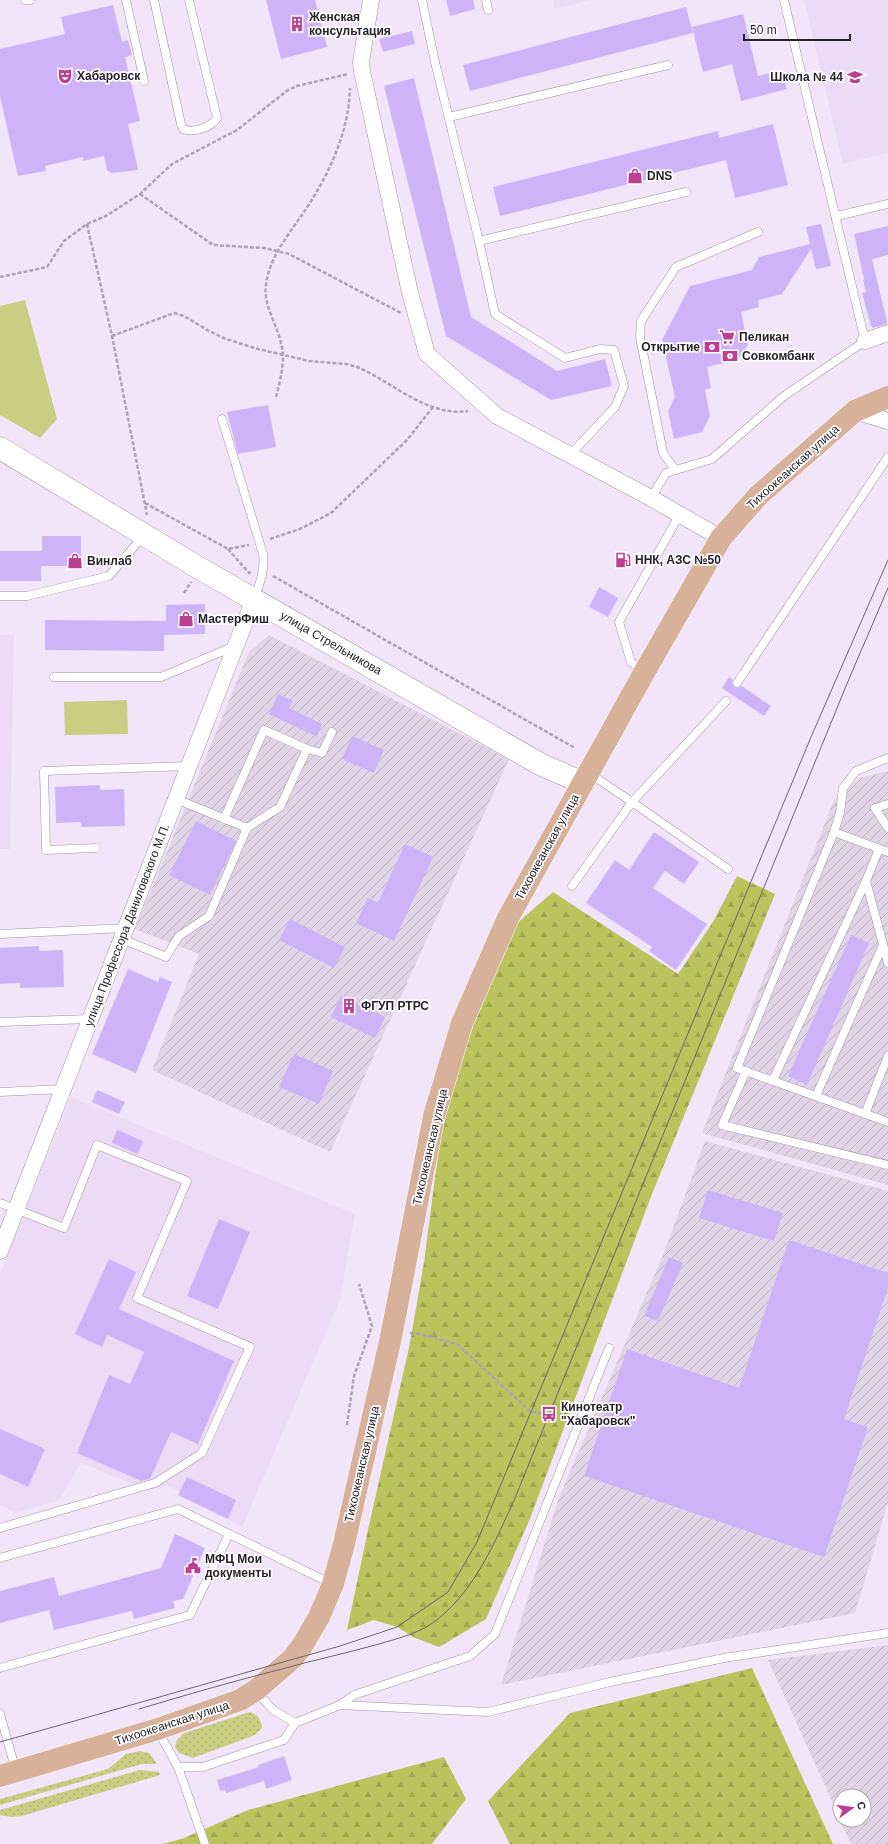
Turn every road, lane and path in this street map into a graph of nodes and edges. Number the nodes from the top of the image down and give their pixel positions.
1 (25, 0) edge
2 (30, 0) edge
3 (126, 0) edge
4 (154, 0) edge
5 (189, 0) edge
6 (371, 0) edge
7 (422, 0) edge
8 (486, 0) edge
9 (784, 0) edge
10 (488, 10) dead end
11 (668, 65) dead end
12 (144, 81) dead end
13 (449, 117) junction
14 (686, 192) dead end
15 (140, 194) junction
16 (888, 204) edge
17 (837, 216) junction
18 (87, 224) junction
19 (758, 232) dead end
20 (479, 241) junction
21 (279, 251) junction
22 (0, 277) edge
23 (417, 322) junction
24 (888, 334) edge
25 (112, 336) junction
26 (865, 341) junction
27 (283, 356) junction
28 (276, 397) dead end
29 (888, 397) edge
30 (486, 406) junction
31 (433, 407) junction
32 (855, 411) junction
33 (222, 420) dead end
34 (888, 421) edge
35 (0, 449) edge
36 (570, 455) junction
37 (888, 457) edge
38 (675, 470) junction
39 (651, 498) junction
40 (144, 503) junction
41 (680, 514) junction
42 (146, 528) junction
43 (721, 538) junction
44 (259, 543) junction
45 (228, 549) junction
46 (263, 570) junction
47 (0, 596) edge
48 (254, 599) junction
49 (236, 645) junction
50 (644, 671) junction
51 (54, 677) dead end
52 (737, 683) dead end
53 (726, 701) dead end
54 (332, 732) dead end
55 (575, 748) dead end
56 (307, 749) junction
57 (888, 758) edge
58 (189, 766) junction
59 (586, 778) junction
60 (176, 799) junction
61 (632, 802) junction
62 (888, 804) edge
63 (224, 819) junction
64 (247, 828) junction
65 (888, 828) edge
66 (834, 832) junction
67 (96, 848) dead end
68 (879, 849) junction
69 (888, 852) edge
70 (728, 869) dead end
71 (866, 881) junction
72 (572, 886) dead end
73 (0, 934) edge
74 (124, 934) junction
75 (883, 945) junction
76 (888, 963) edge
77 (90, 1019) junction
78 (0, 1022) edge
79 (888, 1056) edge
80 (746, 1071) junction
81 (773, 1080) junction
82 (63, 1089) junction
83 (0, 1092) edge
84 (816, 1096) junction
85 (865, 1114) junction
86 (888, 1122) edge
87 (888, 1165) edge
88 (0, 1203) edge
89 (17, 1209) junction
90 (0, 1251) edge
91 (359, 1284) dead end
92 (408, 1332) dead end
93 (609, 1348) dead end
94 (549, 1414) dead end
95 (347, 1425) dead end
96 (0, 1528) edge
97 (229, 1534) junction
98 (0, 1558) edge
99 (333, 1584) junction
100 (888, 1633) edge
101 (0, 1668) edge
102 (256, 1690) junction
103 (340, 1705) junction
104 (0, 1714) edge
105 (295, 1723) junction
106 (158, 1729) junction
107 (178, 1767) junction
108 (8, 1773) edge
109 (205, 1844) edge

1 - 2 lane
3 - 12 lane
4 - 5 lane
6 - 23 street
7 - 13 lane
8 - 10 lane
9 - 17 lane
11 - 13 lane
13 - 20 lane
14 - 20 lane
15 - 18 path
15 - 21 path
15 - 21 path
16 - 17 lane
17 - 26 lane
18 - 22 path
18 - 25 path
19 - 38 lane
20 - 36 lane
21 - 23 path
21 - 27 path
23 - 30 street
24 - 26 street
25 - 27 path
25 - 40 path
26 - 38 lane
27 - 28 path
27 - 31 path
29 - 32 main road, Тихоокеанская улица
30 - 31 path
30 - 36 street
31 - 44 path
32 - 34 street
32 - 43 main road, Тихоокеанская улица
33 - 44 lane
35 - 42 street, улица Стрельникова
36 - 39 street
37 - 52 lane
38 - 39 lane
39 - 41 street
40 - 42 path
40 - 45 path
41 - 43 street
41 - 50 lane
42 - 47 lane
42 - 48 street, улица Стрельникова
43 - 50 main road, Тихоокеанская улица
44 - 45 path
44 - 46 lane
45 - 46 path
46 - 48 lane
46 - 55 path
48 - 49 street, улица Профессора Даниловского М.П.
48 - 59 street, улица Стрельникова
49 - 51 lane
49 - 58 street, улица Профессора Даниловского М.П.
50 - 59 main road, Тихоокеанская улица
53 - 61 lane
54 - 56 lane
56 - 63 lane
56 - 64 lane
57 - 66 lane
58 - 60 street, улица Профессора Даниловского М.П.
58 - 67 lane
59 - 61 lane
59 - 99 main road, Тихоокеанская улица
60 - 63 lane
60 - 74 street, улица Профессора Даниловского М.П.
61 - 70 lane
61 - 72 lane
62 - 65 lane
63 - 64 lane
64 - 74 lane
66 - 68 lane
66 - 80 lane
68 - 69 lane
68 - 71 lane
71 - 75 lane
71 - 81 lane
73 - 74 lane
74 - 77 street, улица Профессора Даниловского М.П.
75 - 76 lane
75 - 84 lane
77 - 78 lane
77 - 82 street, улица Профессора Даниловского М.П.
79 - 85 lane
80 - 81 lane
80 - 87 lane
81 - 84 lane
82 - 83 lane
82 - 89 street, улица Профессора Даниловского М.П.
84 - 85 lane
85 - 86 lane
88 - 89 lane
89 - 90 street, улица Профессора Даниловского М.П.
89 - 96 lane
91 - 95 path
92 - 94 path
93 - 103 lane
97 - 98 lane
97 - 99 lane
97 - 101 lane
99 - 102 main road, Тихоокеанская улица
100 - 103 lane
102 - 105 lane
102 - 106 main road, Тихоокеанская улица
103 - 105 lane
104 - 108 lane
105 - 107 lane
106 - 107 lane
106 - 108 main road, Тихоокеанская улица
107 - 109 lane

